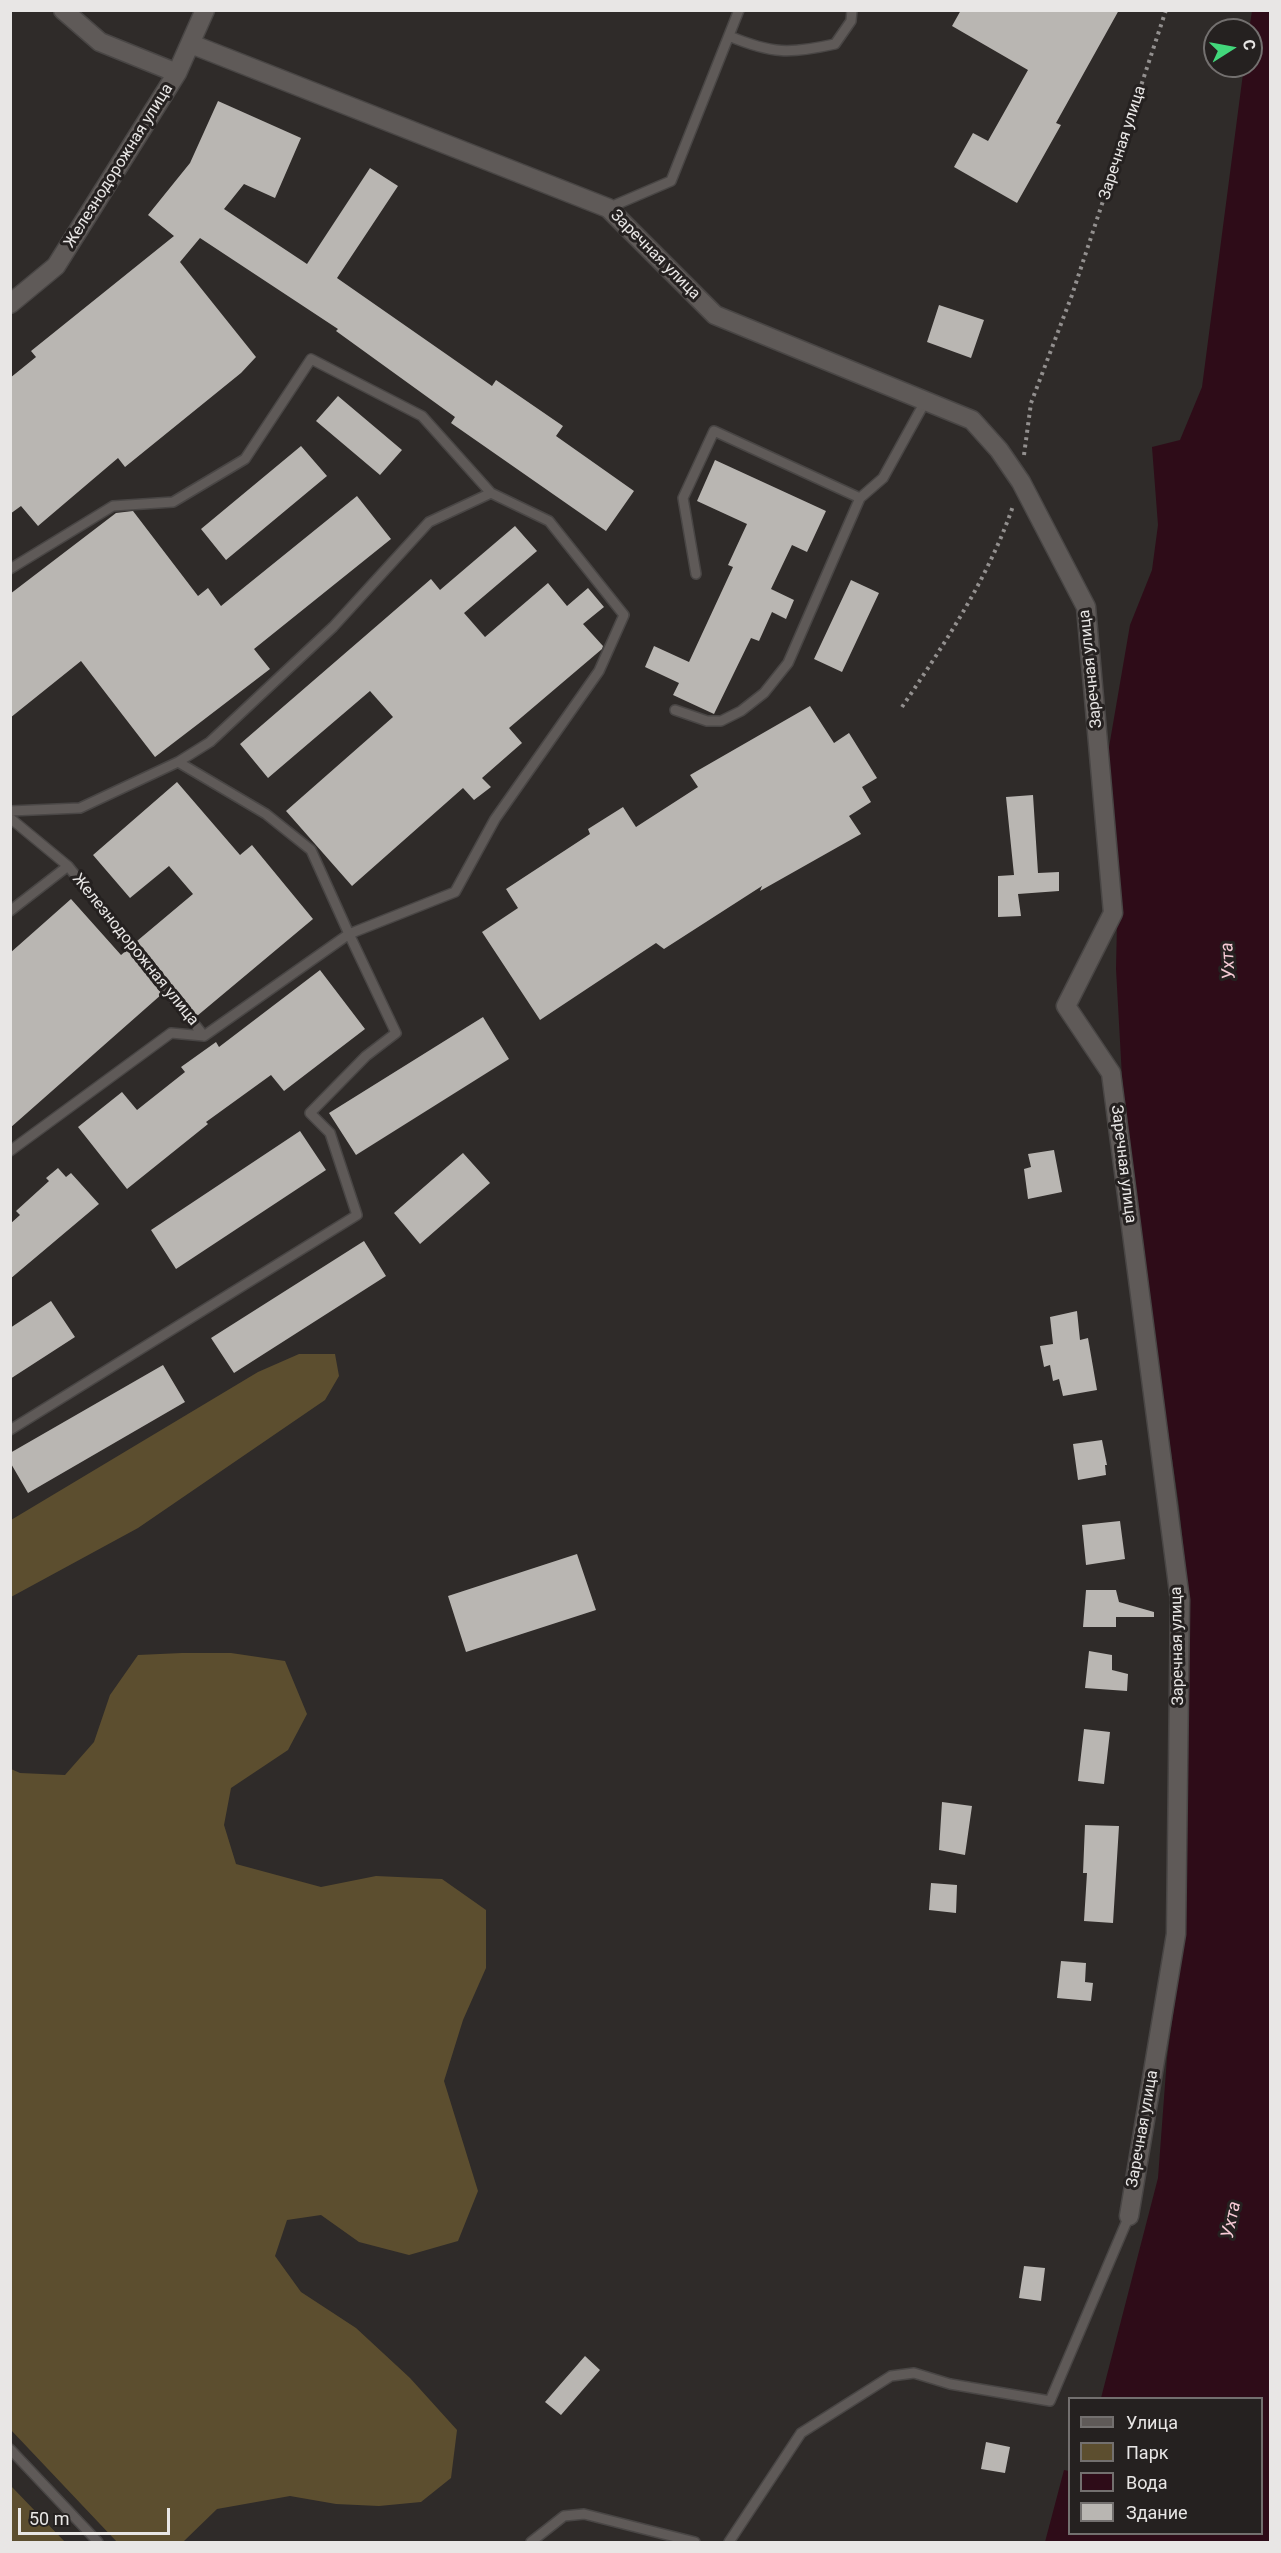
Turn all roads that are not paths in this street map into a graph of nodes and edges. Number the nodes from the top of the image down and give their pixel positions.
1 (63, 10) edge
2 (205, 10) edge
3 (740, 10) edge
4 (852, 10) edge
5 (729, 36) junction
6 (191, 44) junction
7 (177, 73) junction
8 (608, 208) junction
9 (10, 304) edge
10 (926, 399) junction
11 (491, 493) junction
12 (860, 498) junction
13 (10, 569) edge
14 (696, 574) dead end
15 (675, 710) dead end
16 (178, 762) junction
17 (10, 811) edge
18 (10, 818) edge
19 (68, 866) junction
20 (10, 912) edge
21 (349, 934) junction
22 (204, 1036) junction
23 (10, 1151) edge
24 (10, 1430) edge
25 (1129, 2217) joint
26 (10, 2448) edge
27 (98, 2542) edge
28 (531, 2542) edge
29 (695, 2542) edge
30 (729, 2542) edge

1 - 7 street
2 - 6 street, Железнодорожная улица
3 - 5 lane
4 - 5 lane
5 - 8 lane
6 - 7 street, Железнодорожная улица
6 - 8 street, Заречная улица
7 - 9 street, Железнодорожная улица
8 - 10 street, Заречная улица
10 - 12 lane
10 - 25 street, Заречная улица
11 - 13 lane
11 - 16 lane
11 - 21 lane, Железнодорожная улица
12 - 14 lane
12 - 15 lane
16 - 17 lane
16 - 21 lane
18 - 19 lane, Железнодорожная улица
19 - 20 lane, Железнодорожная улица
19 - 22 lane, Железнодорожная улица
21 - 22 lane, Железнодорожная улица
21 - 24 lane
22 - 23 lane
25 - 30 lane, Заречная улица
26 - 27 lane
28 - 29 lane

